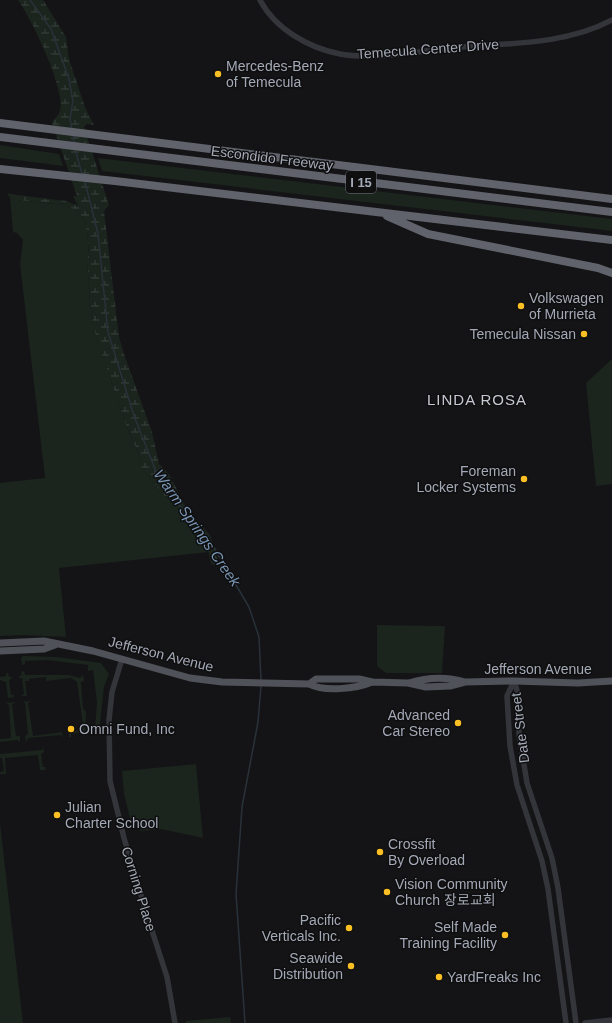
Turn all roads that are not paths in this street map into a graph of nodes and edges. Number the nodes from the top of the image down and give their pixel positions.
1 (260, 0) edge
2 (612, 20) edge
3 (0, 123) edge
4 (0, 137) edge
5 (0, 168) edge
6 (612, 199) edge
7 (377, 212) junction
8 (612, 212) edge
9 (612, 240) edge
10 (612, 273) edge
11 (0, 643) edge
12 (56, 645) junction
13 (0, 651) edge
14 (122, 658) junction
15 (514, 681) junction
16 (612, 681) edge
17 (612, 1020) edge
18 (175, 1023) edge
19 (566, 1023) edge
20 (576, 1023) edge
21 (585, 1023) edge

1 - 2 street, Temecula Center Drive
3 - 6 highway
4 - 8 highway, Escondido Freeway / I 15
5 - 7 highway, I 15
7 - 9 highway, I 15
7 - 10 highway
11 - 12 main road, Jefferson Avenue
12 - 13 main road, Jefferson Avenue
12 - 14 main road, Jefferson Avenue
14 - 15 main road, Jefferson Avenue
14 - 18 street, Corning Place
15 - 16 main road, Jefferson Avenue
15 - 19 street, Date Street
15 - 20 street, Date Street
17 - 21 street

